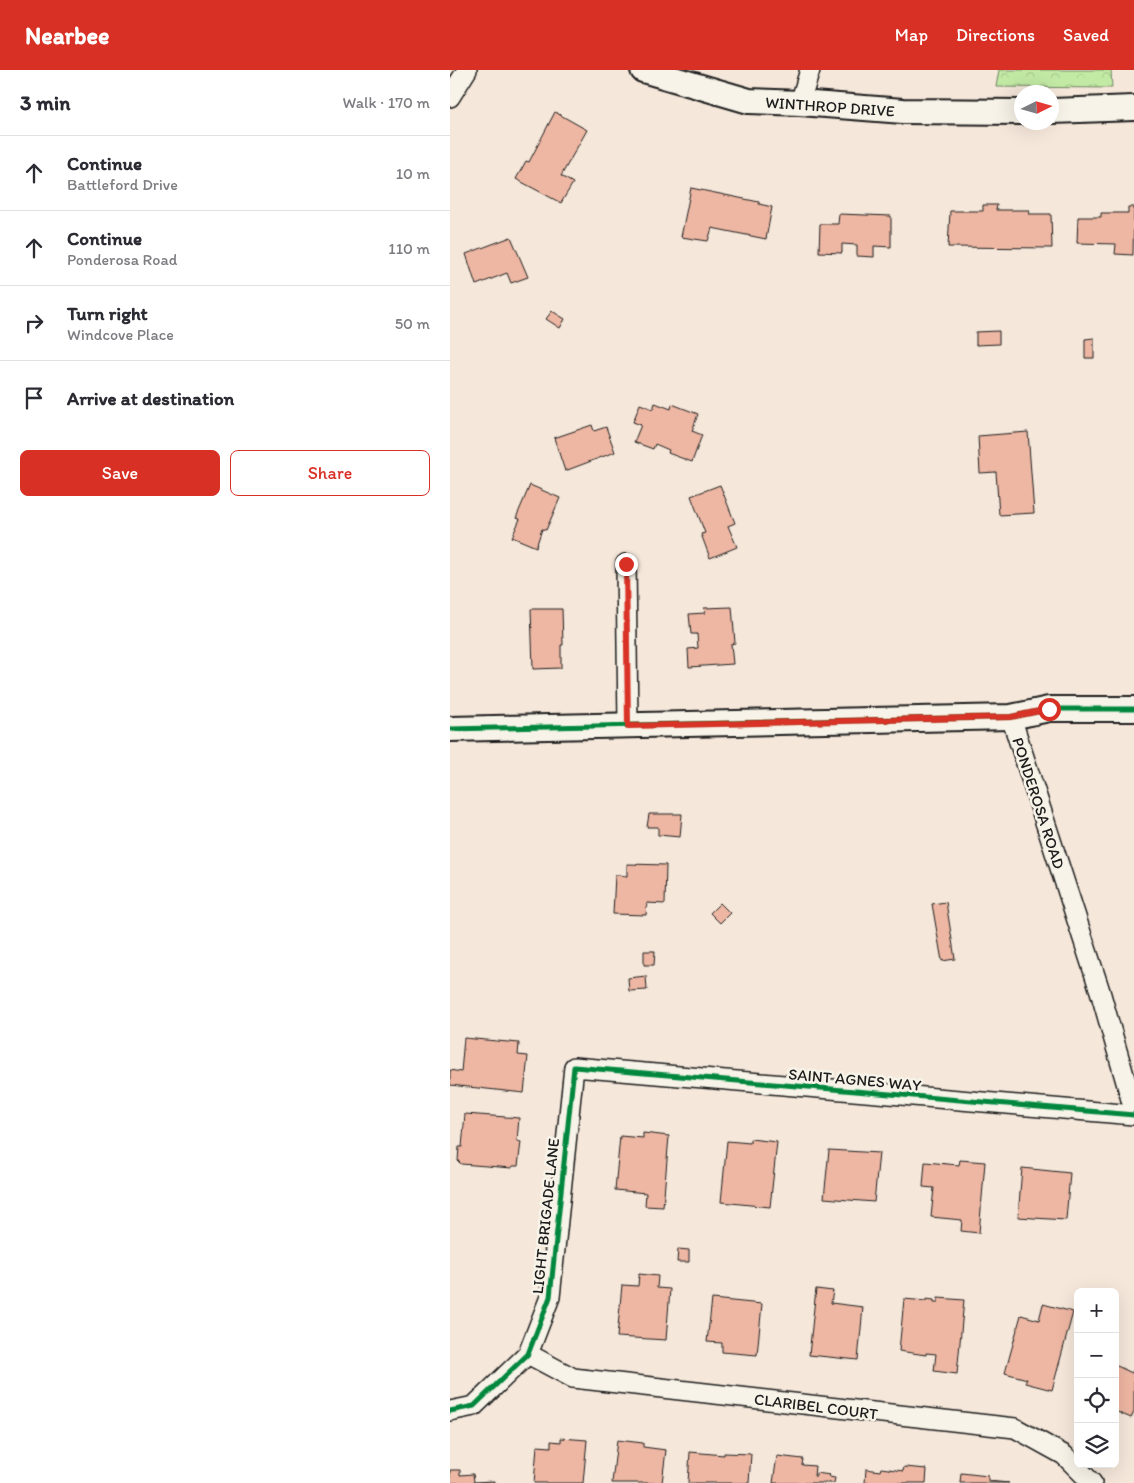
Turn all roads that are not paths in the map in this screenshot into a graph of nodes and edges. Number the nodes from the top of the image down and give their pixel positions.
1 (467, 70) edge
2 (643, 70) edge
3 (810, 70) edge
4 (450, 96) edge
5 (800, 103) junction
6 (1134, 108) edge
7 (1059, 111) edge
8 (1014, 112) edge
9 (626, 564) dead end
10 (1134, 709) edge
11 (1011, 717) junction
12 (628, 726) junction
13 (450, 729) edge
14 (574, 1067) joint
15 (1134, 1110) edge
16 (1134, 1115) edge
17 (528, 1354) junction
18 (450, 1411) edge
19 (1092, 1483) edge

1 - 4 street
2 - 5 street, WINTHROP DRIVE
3 - 5 street
5 - 8 street, WINTHROP DRIVE
6 - 7 street
9 - 12 street
10 - 11 street
11 - 12 street, PONDEROSA ROAD
11 - 15 street, PONDEROSA ROAD
12 - 13 street, PONDEROSA ROAD
14 - 16 street, SAINT AGNES WAY
14 - 17 street, LIGHT BRIGADE LANE
17 - 18 street, LIGHT BRIGADE LANE
17 - 19 street, CLARIBEL COURT

